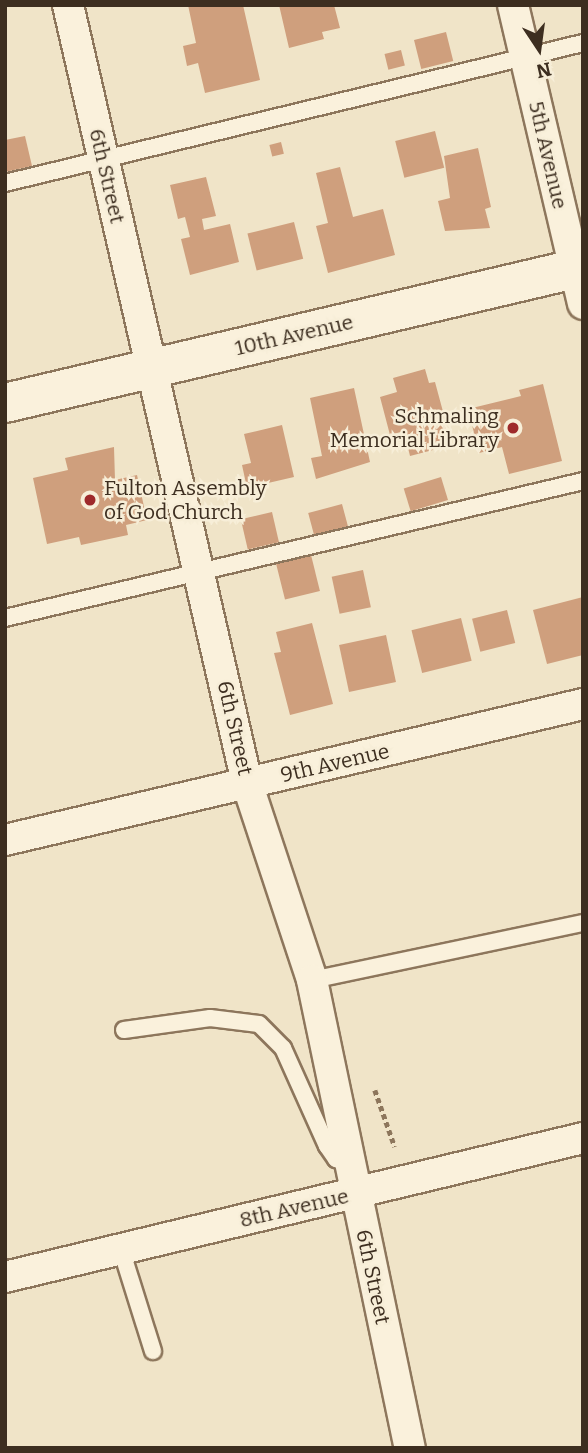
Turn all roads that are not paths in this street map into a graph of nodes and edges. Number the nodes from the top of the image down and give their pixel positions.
1 (68, 5) edge
2 (513, 5) edge
3 (583, 43) edge
4 (525, 57) junction
5 (104, 159) junction
6 (5, 183) edge
7 (580, 280) edge
8 (152, 369) junction
9 (5, 403) edge
10 (583, 481) edge
11 (198, 573) junction
12 (5, 618) edge
13 (583, 704) edge
14 (247, 783) junction
15 (5, 840) edge
16 (583, 923) edge
17 (312, 980) junction
18 (124, 1030) dead end
19 (583, 1138) edge
20 (349, 1163) junction
21 (355, 1194) junction
22 (121, 1249) junction
23 (5, 1277) edge
24 (153, 1351) dead end
25 (410, 1448) edge

1 - 5 street, 6th Street
2 - 4 street, 5th Avenue
3 - 4 lane
4 - 5 lane
4 - 7 street, 5th Avenue
5 - 6 lane
5 - 8 street, 6th Street
7 - 8 street, 10th Avenue
8 - 9 street, 10th Avenue
8 - 11 street, 6th Street
10 - 11 lane
11 - 12 lane
11 - 14 street, 6th Street
13 - 14 street, 9th Avenue
14 - 15 street, 9th Avenue
14 - 17 street, 6th Street
16 - 17 lane
17 - 20 street, 6th Street
18 - 20 lane
19 - 21 street, 8th Avenue
20 - 21 street, 6th Street
21 - 22 street, 8th Avenue
21 - 25 street, 6th Street
22 - 23 street, 8th Avenue
22 - 24 lane

